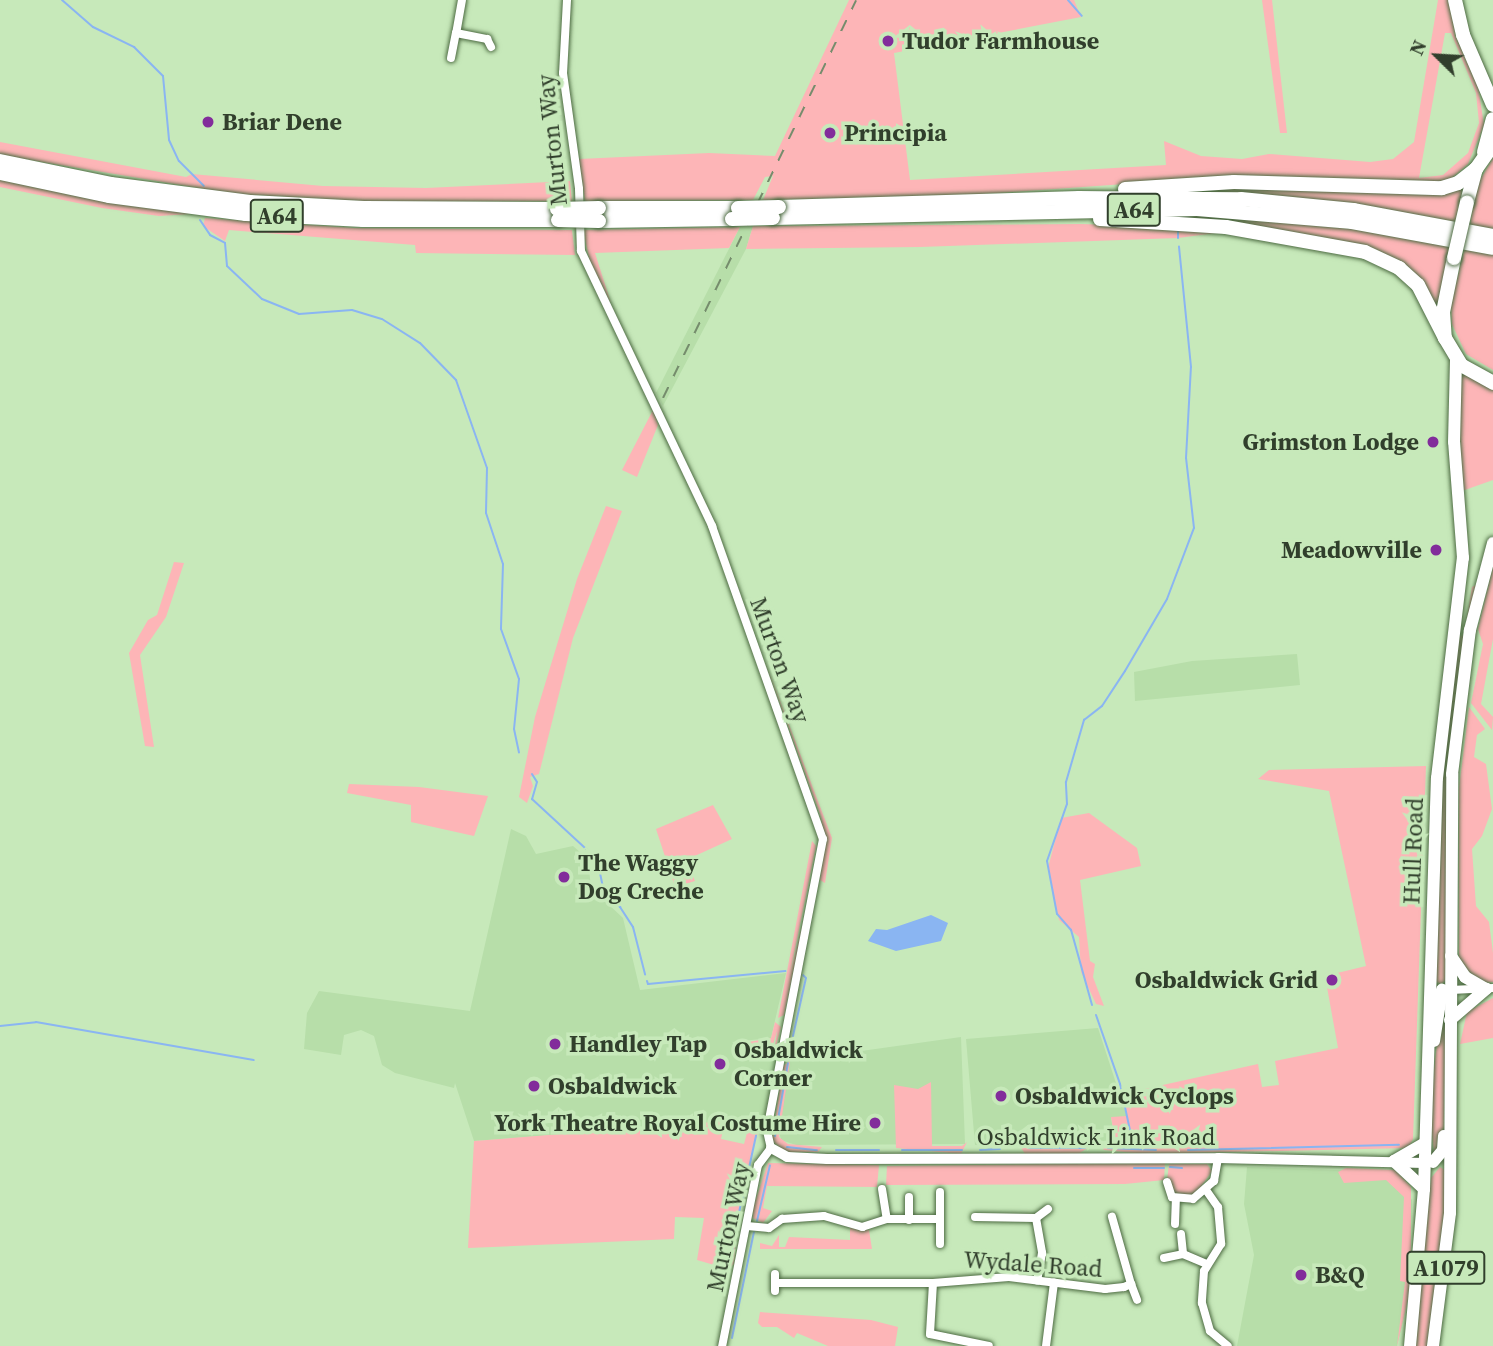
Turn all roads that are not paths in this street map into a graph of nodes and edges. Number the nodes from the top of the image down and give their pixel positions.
1 (462, 0) edge
2 (567, 0) edge
3 (1455, 0) edge
4 (456, 33) junction
5 (490, 40) dead end
6 (451, 58) dead end
7 (1493, 105) edge
8 (1493, 119) edge
9 (1493, 145) edge
10 (0, 160) edge
11 (1479, 163) junction
12 (0, 173) edge
13 (1079, 198) junction
14 (776, 212) junction
15 (1001, 212) junction
16 (558, 215) junction
17 (1493, 236) edge
18 (1493, 248) edge
19 (1445, 338) junction
20 (1456, 359) junction
21 (1493, 383) edge
22 (1493, 543) edge
23 (1451, 955) junction
24 (1429, 982) junction
25 (1490, 988) edge
26 (1446, 990) junction
27 (1450, 1020) junction
28 (1450, 1066) junction
29 (1427, 1076) junction
30 (1423, 1144) junction
31 (772, 1148) junction
32 (1217, 1158) junction
33 (1394, 1161) junction
34 (1438, 1162) junction
35 (1167, 1182) dead end
36 (882, 1189) dead end
37 (1424, 1189) junction
38 (1206, 1190) junction
39 (940, 1192) dead end
40 (909, 1197) dead end
41 (1176, 1199) junction
42 (1048, 1209) dead end
43 (975, 1217) dead end
44 (1036, 1218) junction
45 (887, 1219) junction
46 (940, 1219) junction
47 (909, 1220) junction
48 (1110, 1223) dead end
49 (1175, 1224) dead end
50 (753, 1227) junction
51 (1181, 1234) dead end
52 (940, 1244) dead end
53 (1183, 1254) junction
54 (1164, 1258) dead end
55 (1207, 1264) junction
56 (775, 1273) dead end
57 (1037, 1281) junction
58 (933, 1283) junction
59 (1054, 1283) junction
60 (1131, 1284) junction
61 (1137, 1300) dead end
62 (976, 1345) edge
63 (725, 1346) edge
64 (989, 1346) edge
65 (1046, 1346) edge
66 (1228, 1346) edge
67 (1410, 1346) edge
68 (1433, 1346) edge

1 - 4 street
2 - 31 street, Murton Way
3 - 7 highway
4 - 5 street
4 - 6 street
8 - 11 highway
9 - 11 highway
10 - 16 highway, A64
11 - 13 highway
11 - 19 highway, bridge
12 - 16 highway, A64
13 - 14 highway, A64
13 - 17 highway, A64
14 - 15 highway, A64
14 - 16 highway, A64, bridge
15 - 18 highway, A64
15 - 19 highway
19 - 20 highway
20 - 21 highway
20 - 24 main road, Hull Road / A1079
22 - 23 main road, Hull Road / A1079
23 - 25 main road
23 - 26 main road, Hull Road / A1079
24 - 26 main road
24 - 29 main road, Hull Road / A1079
25 - 26 street
25 - 27 main road
26 - 27 main road, Hull Road / A1079
26 - 29 main road
27 - 28 main road, Hull Road / A1079
28 - 34 main road, Hull Road / A1079
28 - 34 main road
29 - 30 main road, Hull Road / A1079
30 - 33 main road
30 - 34 main road, Hull Road / A1079
30 - 34 main road
31 - 32 street, Osbaldwick Link Road
31 - 50 street, Murton Way
32 - 33 street, Osbaldwick Link Road
32 - 38 street
33 - 34 street, Osbaldwick Link Road
33 - 37 main road
34 - 37 main road
34 - 68 main road, Hull Road / A1079
35 - 41 street
36 - 45 street
37 - 67 main road, A1079
38 - 41 street
38 - 55 street
39 - 46 street
40 - 47 street
41 - 49 street
42 - 44 street
43 - 44 street
44 - 57 street
45 - 47 street
45 - 50 street
46 - 47 street
46 - 52 street
48 - 60 street, Wydale Road
50 - 63 street, Murton Way
51 - 53 street
53 - 54 street
53 - 55 street
55 - 66 street
56 - 58 street, Wydale Road
57 - 58 street, Wydale Road
57 - 59 street, Wydale Road
58 - 62 street
59 - 60 street, Wydale Road
59 - 65 street
60 - 61 street, Wydale Road
62 - 64 street

